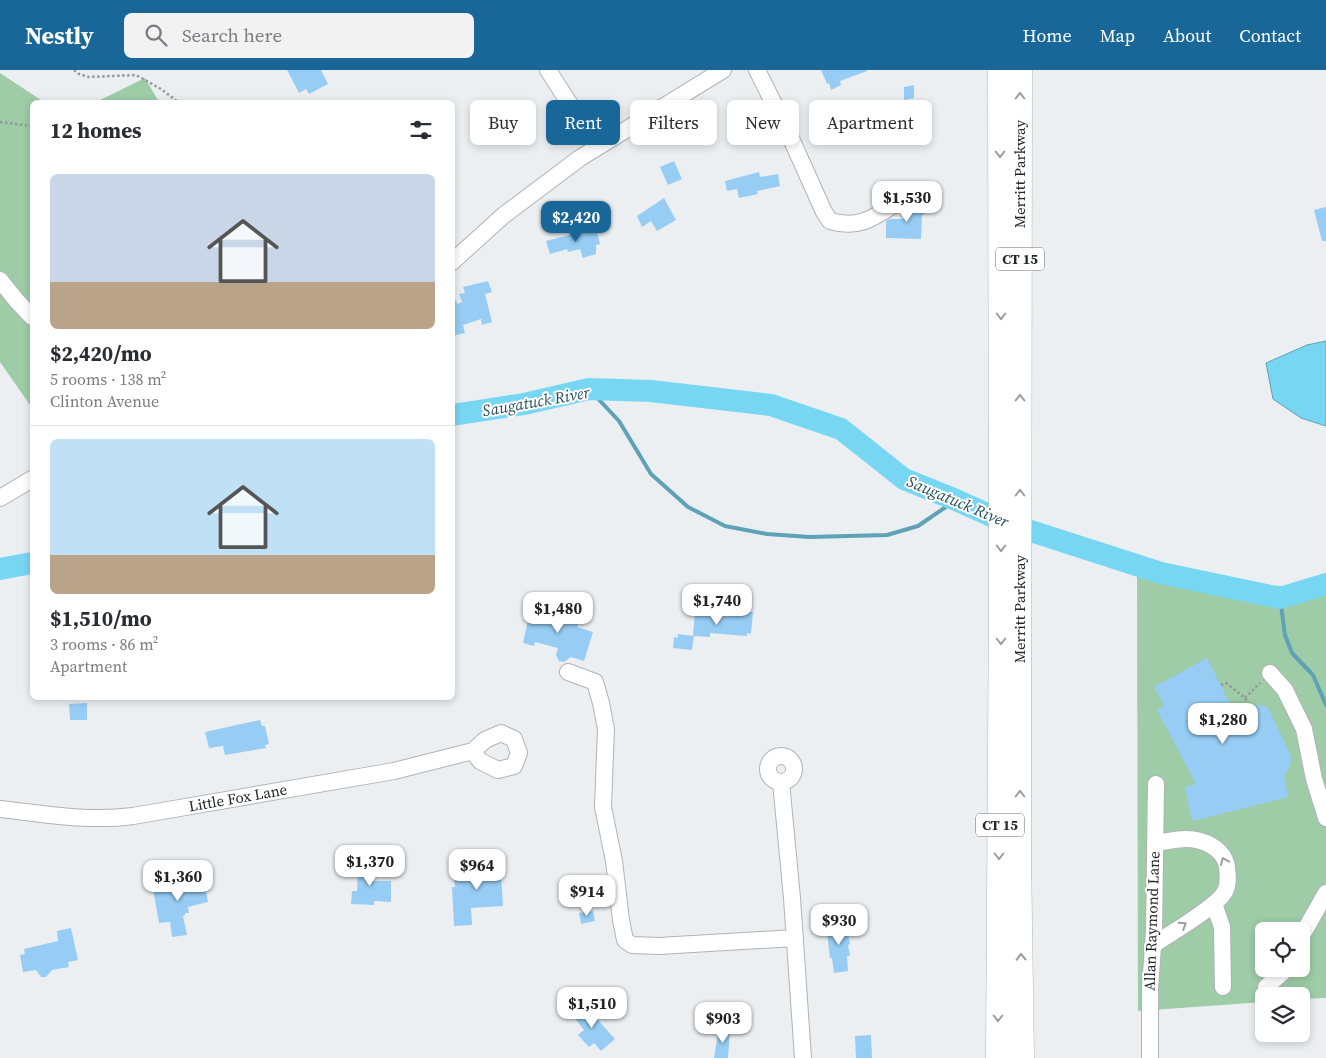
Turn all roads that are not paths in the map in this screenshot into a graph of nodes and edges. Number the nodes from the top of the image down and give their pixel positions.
1 (548, 70) edge
2 (723, 70) edge
3 (757, 70) edge
4 (1000, 70) edge
5 (1020, 70) edge
6 (597, 147) junction
7 (895, 204) dead end
8 (455, 259) edge
9 (0, 280) edge
10 (30, 315) edge
11 (1011, 447) junction
12 (30, 480) edge
13 (0, 498) edge
14 (1011, 593) junction
15 (568, 672) dead end
16 (1270, 673) road end
17 (473, 751) dead end
18 (781, 782) dead end
19 (1156, 784) dead end
20 (0, 809) edge
21 (1326, 818) edge
22 (1155, 843) junction
23 (1326, 893) edge
24 (1214, 904) junction
25 (1310, 922) edge
26 (795, 938) junction
27 (1152, 946) junction
28 (1277, 977) edge
29 (1266, 987) dead end
30 (1223, 988) dead end
31 (803, 1058) edge
32 (998, 1058) edge
33 (1022, 1058) edge
34 (1150, 1058) edge

1 - 6 street
2 - 6 street
3 - 7 street
4 -> 11 highway, Merritt Parkway / CT 15
11 -> 5 highway, Merritt Parkway / CT 15
6 - 8 street
9 - 10 street
11 - 14 highway, Merritt Parkway / CT 15
12 - 13 street
14 -> 32 highway, Merritt Parkway / CT 15
33 -> 14 highway, Merritt Parkway / CT 15
15 - 26 street
16 - 21 street
17 - 20 street, Little Fox Lane
18 - 26 street
19 - 22 street, Allan Raymond Lane
24 -> 22 street
22 - 27 street, Allan Raymond Lane
23 - 25 street
27 -> 24 street
24 - 30 street
26 - 31 street
27 - 34 street, Allan Raymond Lane
28 - 29 street

